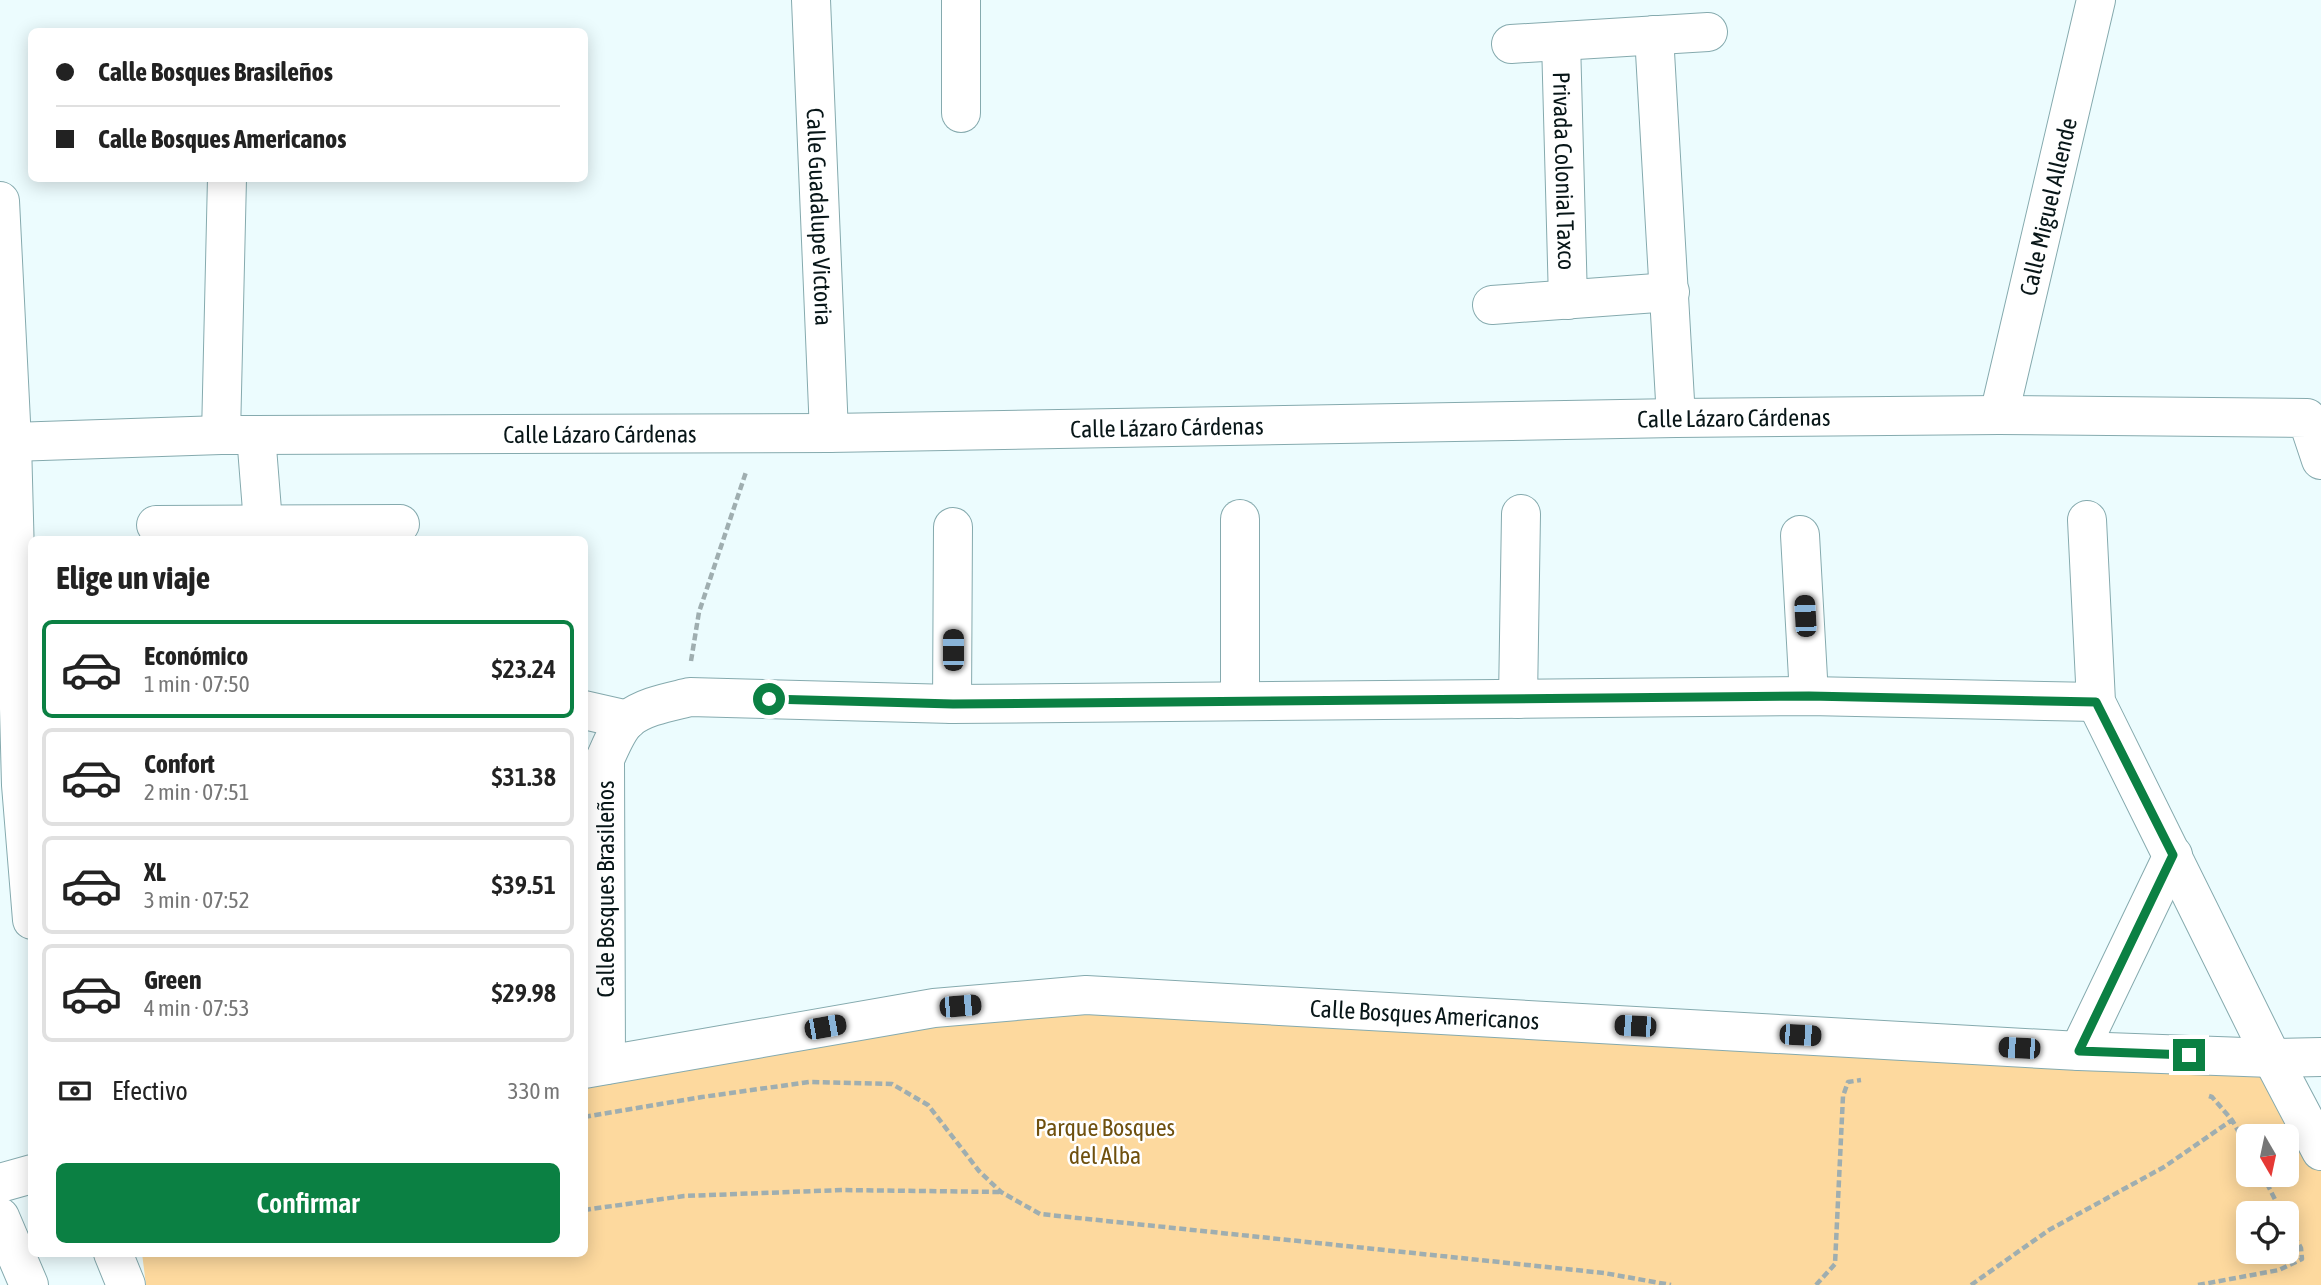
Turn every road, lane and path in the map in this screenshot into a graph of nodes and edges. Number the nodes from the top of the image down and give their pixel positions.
1 (811, 0) edge
2 (961, 0) edge
3 (2096, 0) edge
4 (1708, 32) dead end
5 (1654, 35) junction
6 (1561, 41) junction
7 (1511, 44) dead end
8 (961, 113) dead end
9 (227, 182) edge
10 (1, 208) edge
11 (1670, 292) junction
12 (1568, 300) junction
13 (1492, 305) dead end
14 (1999, 415) junction
15 (2314, 417) edge
16 (1676, 418) junction
17 (760, 433) junction
18 (829, 433) junction
19 (238, 435) junction
20 (12, 442) junction
21 (2321, 460) edge
22 (1521, 514) dead end
23 (1240, 519) dead end
24 (2087, 520) dead end
25 (263, 523) junction
26 (400, 524) dead end
27 (156, 525) dead end
28 (953, 527) dead end
29 (1800, 535) dead end
30 (8, 594) edge
31 (1809, 696) junction
32 (690, 697) junction
33 (1518, 699) junction
34 (1240, 701) junction
35 (2096, 702) junction
36 (953, 704) junction
37 (588, 711) edge
38 (628, 720) junction
39 (2173, 855) junction
40 (28, 871) edge
41 (2079, 1051) junction
42 (2321, 1057) edge
43 (2272, 1058) junction
44 (595, 1067) edge
45 (1869, 1078) dead end
46 (2199, 1095) dead end
47 (588, 1116) edge
48 (2232, 1120) junction
49 (2236, 1127) edge
50 (2321, 1151) edge
51 (28, 1175) edge
52 (0, 1184) edge
53 (1001, 1192) junction
54 (588, 1209) edge
55 (0, 1217) edge
56 (2299, 1244) edge
57 (115, 1257) edge
58 (2299, 1260) edge
59 (2291, 1264) edge
60 (29, 1285) edge
61 (126, 1285) edge
62 (1671, 1285) edge
63 (1816, 1285) edge
64 (1971, 1285) edge
65 (2198, 1285) edge

1 - 18 street, Calle Guadalupe Victoria
2 - 8 street
3 - 14 street, Calle Miguel Allende
4 - 5 street, Privada Colonial Taxco
5 - 6 street, Privada Colonial Taxco
5 - 11 street
6 - 7 street, Privada Colonial Taxco
6 - 12 street, Privada Colonial Taxco
9 - 19 street
10 - 20 street
11 - 12 street, Privada Colonial Taxco
11 - 16 street
12 - 13 street, Privada Colonial Taxco
14 - 15 street, Calle Lázaro Cárdenas
14 - 16 street, Calle Lázaro Cárdenas
15 - 21 street
16 - 18 street, Calle Lázaro Cárdenas
17 - 18 street, Calle Lázaro Cárdenas
17 - 19 street, Calle Lázaro Cárdenas
17 - 32 path
19 - 20 street, Calle Lázaro Cárdenas
19 - 25 street
20 - 30 street
22 - 33 street
23 - 34 street
24 - 35 street
25 - 26 street
25 - 27 street
28 - 36 street
29 - 31 street
30 - 40 street
31 - 33 street
31 - 35 street
32 - 36 street
32 - 38 street
33 - 34 street
34 - 36 street
35 - 39 street
37 - 38 street
38 - 44 street, Calle Bosques Brasileños
39 - 41 street
39 - 43 street
41 - 43 street, Calle Bosques Americanos
41 - 44 street, Calle Bosques Americanos
42 - 43 street, Calle Bosques Americanos
43 - 50 street
45 - 63 path
46 - 48 path
47 - 53 path
48 - 49 path
48 - 64 path
51 - 52 street
53 - 54 path
53 - 62 path
55 - 60 street
56 - 58 path
57 - 61 street
59 - 65 path

